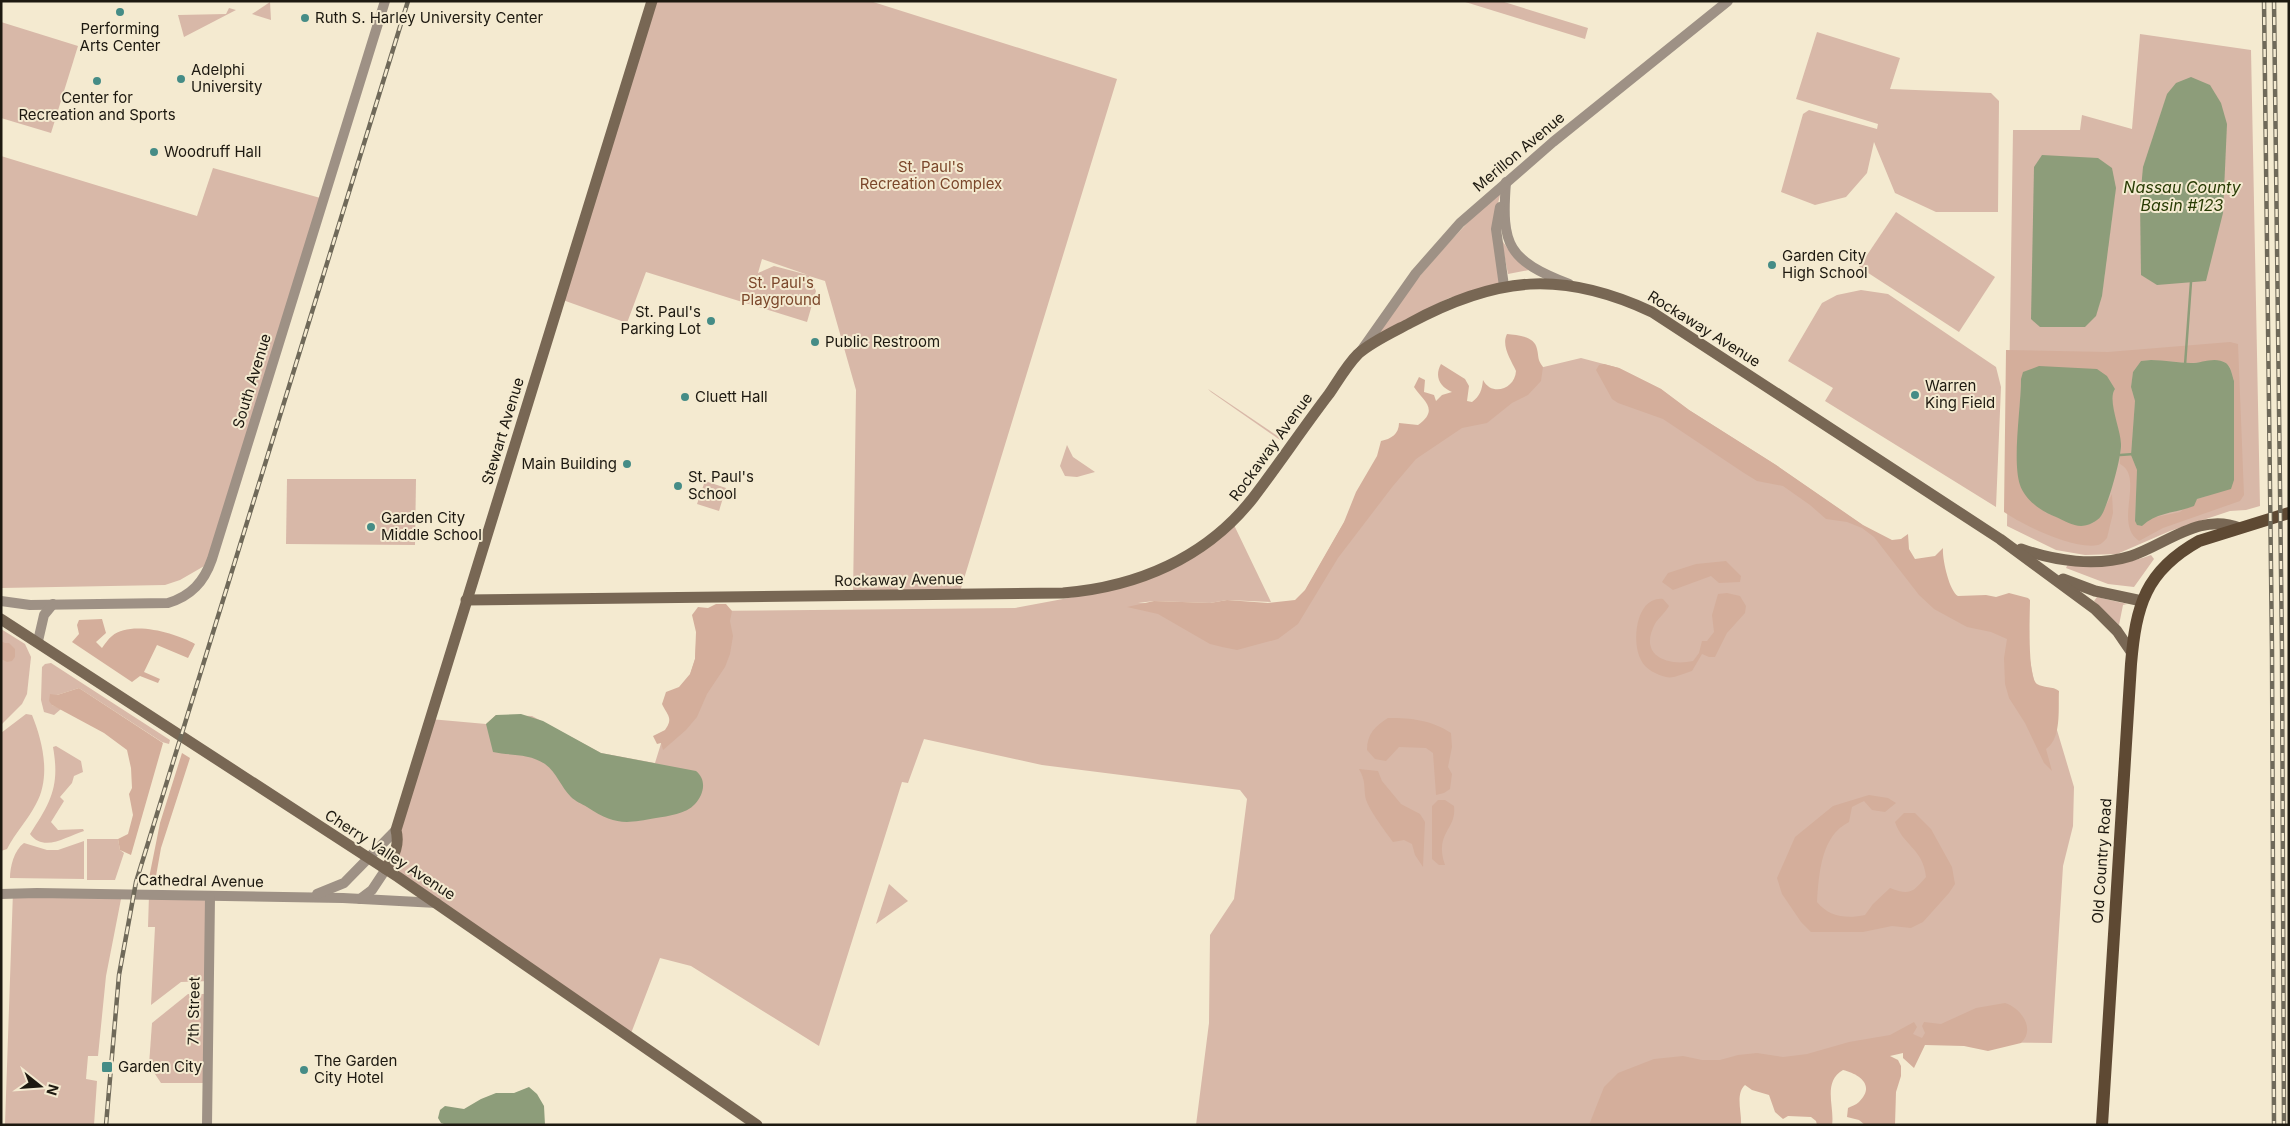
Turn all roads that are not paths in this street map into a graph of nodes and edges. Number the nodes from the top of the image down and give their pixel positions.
1 (385, 1) edge
2 (652, 1) edge
3 (1728, 1) edge
4 (1506, 182) junction
5 (1504, 286) junction
6 (1578, 287) junction
7 (1358, 354) junction
8 (2289, 513) edge
9 (2240, 528) junction
10 (2008, 545) junction
11 (2041, 568) junction
12 (466, 600) junction
13 (1, 601) edge
14 (2142, 601) junction
15 (53, 604) junction
16 (30, 605) junction
17 (1, 608) edge
18 (1, 619) edge
19 (38, 641) junction
20 (2132, 652) junction
21 (396, 830) junction
22 (369, 859) junction
23 (386, 869) junction
24 (1, 894) edge
25 (210, 897) junction
26 (304, 897) junction
27 (360, 899) junction
28 (438, 904) junction
29 (207, 1125) edge
30 (757, 1125) edge
31 (2102, 1125) edge

1 - 15 street, South Avenue
2 - 12 main road, Stewart Avenue
3 - 4 street, Merillon Avenue
4 - 5 street
4 - 6 street
4 - 7 street, Merillon Avenue
5 - 6 main road, Rockaway Avenue
5 - 7 main road, Rockaway Avenue
6 - 10 main road, Rockaway Avenue
7 - 12 main road, Rockaway Avenue
8 - 9 main road, Old Country Road
9 - 10 main road, Rockaway Avenue
9 - 14 main road, Old Country Road
10 - 11 main road, Rockaway Avenue
11 - 14 main road, Rockaway Avenue
11 - 20 main road, Rockaway Avenue
12 - 21 main road, Stewart Avenue
13 - 16 street
14 - 20 main road, Old Country Road
15 - 16 street, South Avenue
15 - 19 street
16 - 17 street
18 - 19 main road, Cherry Valley Avenue
19 - 22 main road, Cherry Valley Avenue
20 - 31 main road, Old Country Road
21 - 22 street
21 - 23 main road, Stewart Avenue
22 - 23 main road, Cherry Valley Avenue
22 - 26 street
23 - 27 street
23 - 28 main road, Cherry Valley Avenue
24 - 25 street, Cathedral Avenue
25 - 26 street, Cathedral Avenue
25 - 29 street, 7th Street
26 - 27 street, Cathedral Avenue
27 - 28 street, Cathedral Avenue
28 - 30 main road, Cherry Valley Avenue

